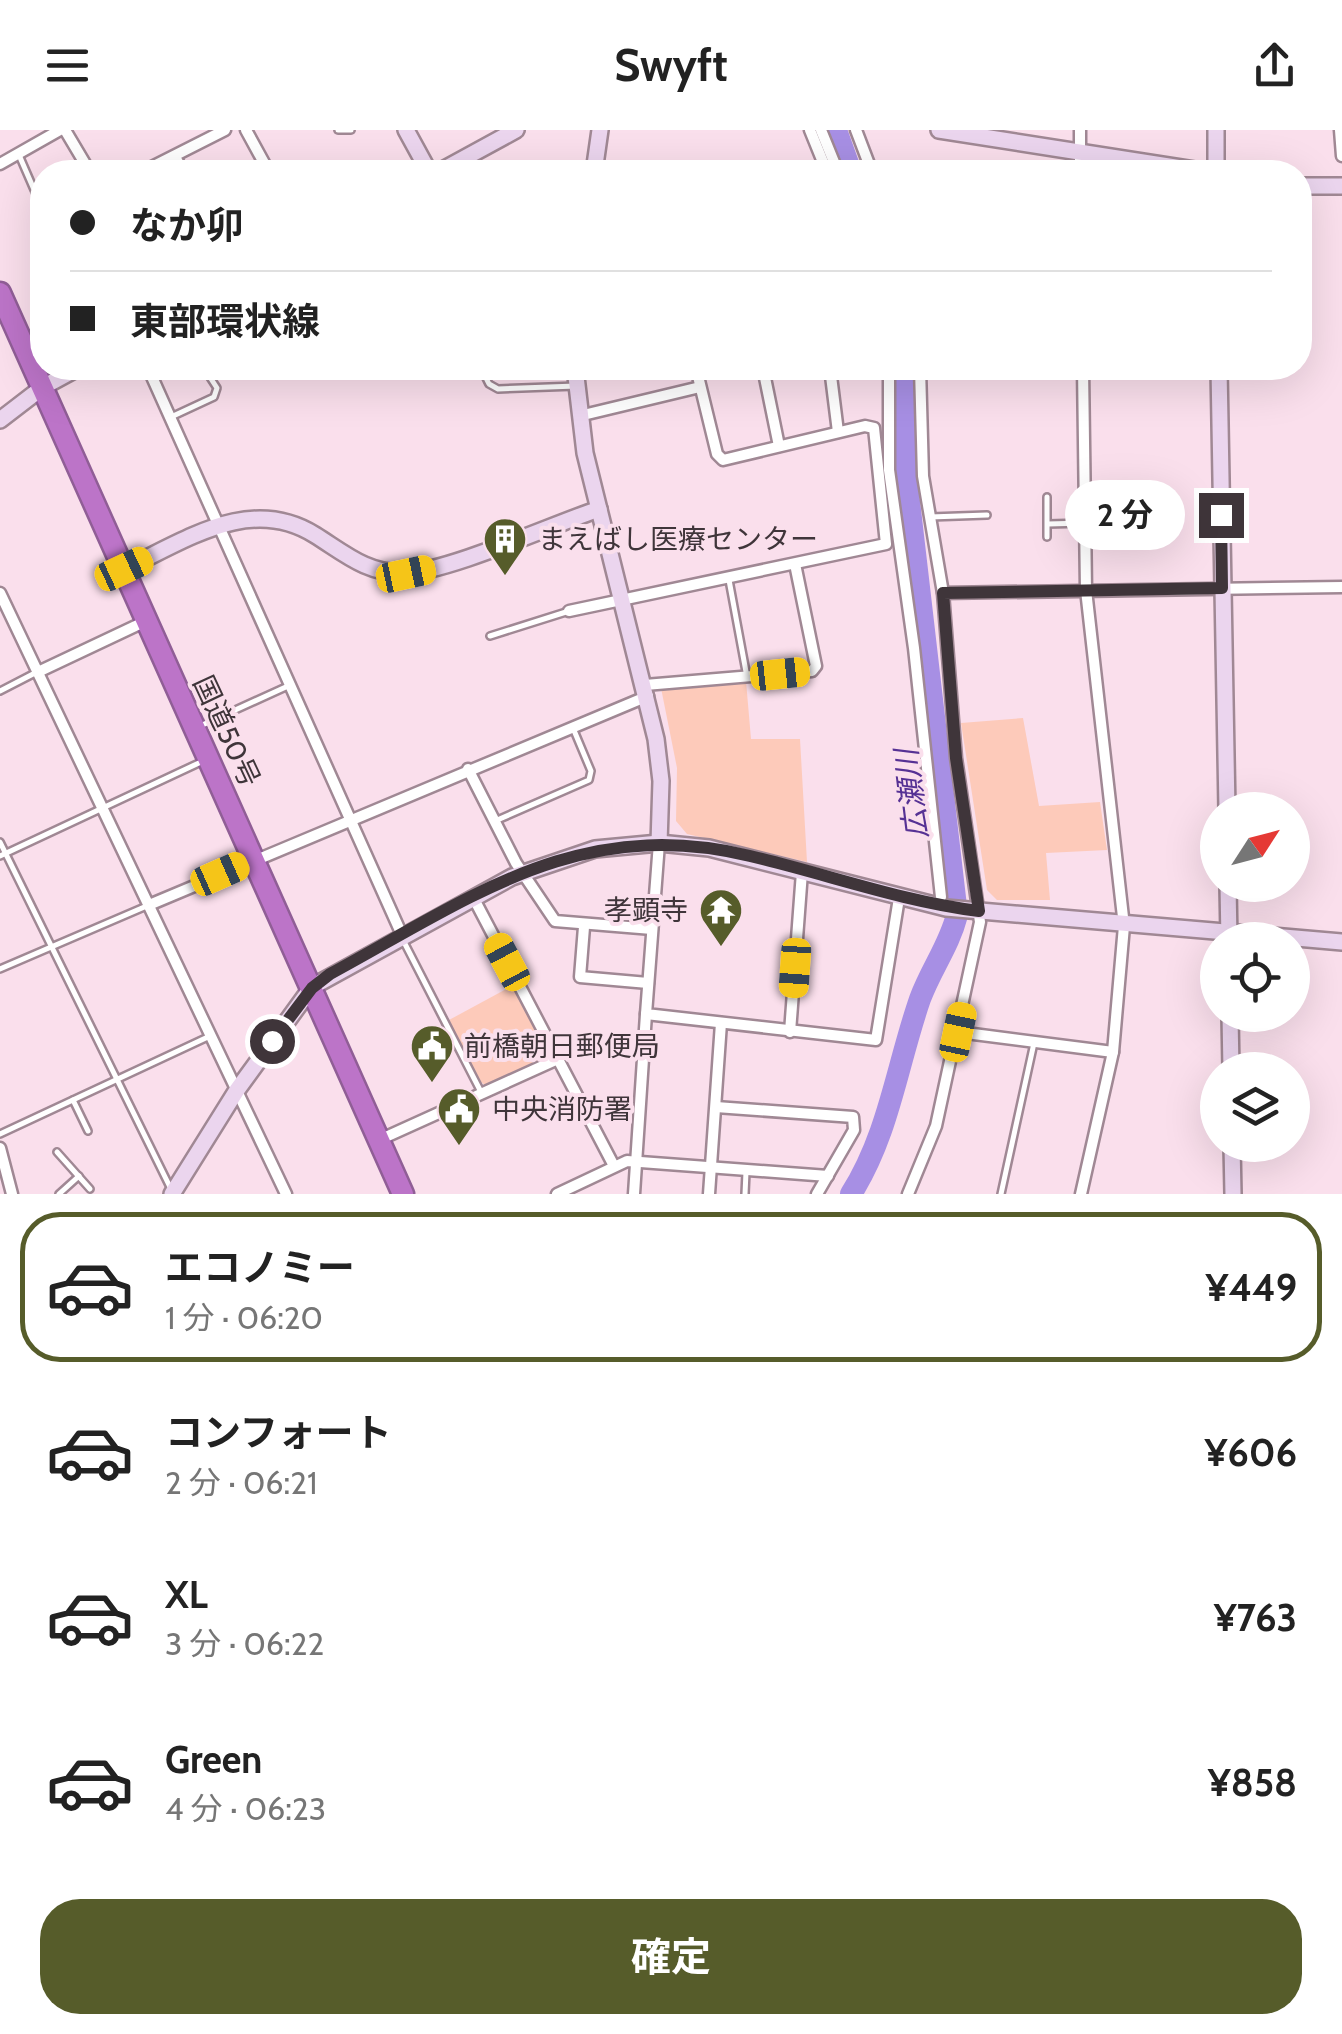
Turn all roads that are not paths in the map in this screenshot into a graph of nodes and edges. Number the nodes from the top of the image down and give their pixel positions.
1 (63, 130) edge
2 (225, 130) edge
3 (246, 130) edge
4 (338, 130) edge
5 (351, 130) edge
6 (406, 130) edge
7 (516, 130) edge
8 (600, 130) edge
9 (810, 130) edge
10 (821, 130) edge
11 (856, 130) edge
12 (939, 130) edge
13 (1080, 130) edge
14 (1216, 130) edge
15 (1340, 130) edge
16 (970, 133) edge
17 (18, 154) junction
18 (176, 154) junction
19 (1342, 156) edge
20 (82, 160) edge
21 (165, 160) edge
22 (179, 160) edge
23 (262, 160) edge
24 (422, 160) edge
25 (461, 160) edge
26 (596, 160) edge
27 (822, 160) edge
28 (833, 160) edge
29 (867, 160) edge
30 (1066, 160) edge
31 (1080, 160) edge
32 (1216, 160) edge
33 (0, 164) edge
34 (30, 181) edge
35 (1312, 186) edge
36 (1342, 186) edge
37 (0, 292) edge
38 (30, 360) edge
39 (39, 380) edge
40 (55, 380) edge
41 (154, 380) edge
42 (210, 380) edge
43 (487, 380) edge
44 (576, 380) edge
45 (699, 380) edge
46 (765, 380) edge
47 (832, 380) edge
48 (889, 380) edge
49 (920, 380) edge
50 (1083, 380) edge
51 (1219, 380) edge
52 (576, 386) junction
53 (700, 386) junction
54 (42, 387) junction
55 (579, 416) junction
56 (171, 418) junction
57 (0, 420) edge
58 (838, 432) junction
59 (778, 446) junction
60 (1047, 497) dead end
61 (599, 508) junction
62 (987, 516) dead end
63 (930, 517) junction
64 (1084, 523) junction
65 (1047, 524) junction
66 (219, 526) junction
67 (1047, 537) dead end
68 (796, 564) junction
69 (124, 569) junction
70 (728, 577) junction
71 (1342, 587) edge
72 (1222, 588) junction
73 (1086, 590) junction
74 (0, 593) edge
75 (943, 593) junction
76 (622, 598) junction
77 (569, 611) joint
78 (146, 621) junction
79 (490, 636) dead end
80 (38, 672) junction
81 (747, 678) junction
82 (290, 685) junction
83 (646, 690) junction
84 (0, 691) edge
85 (572, 725) junction
86 (196, 728) junction
87 (210, 758) junction
88 (468, 769) junction
89 (1227, 792) edge
90 (104, 808) junction
91 (351, 818) junction
92 (495, 822) junction
93 (0, 842) edge
94 (660, 843) junction
95 (3, 854) edge
96 (255, 859) junction
97 (524, 872) junction
98 (802, 872) junction
99 (473, 897) junction
100 (899, 898) junction
101 (944, 902) junction
102 (149, 905) junction
103 (973, 910) junction
104 (1124, 926) junction
105 (584, 927) junction
106 (652, 929) junction
107 (1200, 933) edge
108 (402, 935) junction
109 (1310, 940) edge
110 (1342, 942) edge
111 (51, 948) junction
112 (0, 969) edge
113 (648, 983) junction
114 (312, 988) junction
115 (646, 1014) junction
116 (721, 1023) junction
117 (790, 1032) junction
118 (958, 1032) junction
119 (211, 1035) junction
120 (1034, 1043) junction
121 (1113, 1052) junction
122 (558, 1060) junction
123 (115, 1080) junction
124 (238, 1090) junction
125 (482, 1094) junction
126 (73, 1100) junction
127 (716, 1107) junction
128 (88, 1131) dead end
129 (0, 1134) edge
130 (379, 1140) junction
131 (0, 1148) edge
132 (57, 1152) dead end
133 (636, 1162) junction
134 (1232, 1162) edge
135 (614, 1166) junction
136 (711, 1168) junction
137 (746, 1170) junction
138 (79, 1176) junction
139 (828, 1176) junction
140 (90, 1189) dead end
141 (571, 1191) edge
142 (173, 1193) edge
143 (12, 1194) edge
144 (59, 1194) edge
145 (286, 1194) edge
146 (403, 1194) edge
147 (556, 1194) edge
148 (634, 1194) edge
149 (709, 1194) edge
150 (744, 1194) edge
151 (817, 1194) edge
152 (908, 1194) edge
153 (1001, 1194) edge
154 (1081, 1194) edge
155 (1233, 1194) edge

1 - 17 street
1 - 20 street
2 - 18 street
3 - 23 street
4 - 5 lane
6 - 24 street
7 - 25 street
8 - 26 street
9 - 27 street
10 - 28 street
11 - 29 street
12 - 16 street
13 - 31 street
14 - 32 street
15 - 19 street
16 - 30 street
17 - 33 street
17 - 34 lane
18 - 21 street
18 - 22 lane
35 - 36 street
37 - 38 highway, 国道50号
39 - 54 highway, 国道50号
40 - 54 street
41 - 56 street
42 - 56 lane
43 - 52 lane
44 - 52 street
45 - 53 street
46 - 59 street
47 - 58 street
48 - 101 street
49 - 63 street
50 - 64 street
51 - 72 street
52 - 55 street
53 - 55 street
53 - 59 street
54 - 57 street
54 - 69 highway, 国道50号
55 - 61 street
56 - 66 street
58 - 59 street
58 - 68 street
60 - 65 lane
61 - 66 street
61 - 76 street
62 - 63 lane
63 - 75 street
64 - 65 lane
64 - 73 street
65 - 67 lane
66 - 69 street
66 - 82 street
68 - 70 street
68 - 81 street
69 - 78 highway, 国道50号
70 - 76 street
70 - 81 lane
71 - 72 street
72 - 73 street
72 - 89 street
73 - 75 street
73 - 104 street
74 - 80 street
75 - 103 street
76 - 77 street
76 - 83 street
77 - 79 lane
78 - 80 street
78 - 86 highway, 国道50号
80 - 84 lane
80 - 90 street
81 - 83 street
82 - 86 lane
82 - 91 street
83 - 85 street
83 - 94 street
85 - 88 street
85 - 92 lane
86 - 87 highway, 国道50号
87 - 90 lane
87 - 96 highway, 国道50号
88 - 91 street
88 - 92 street
90 - 95 lane
90 - 102 street
91 - 96 street
91 - 108 street
92 - 97 street
93 - 95 lane
94 - 97 street
94 - 98 street
94 - 106 street
95 - 111 lane
96 - 102 street
96 - 114 highway, 国道50号
97 - 99 street
97 - 105 street
98 - 100 street
98 - 117 street
99 - 108 street
99 - 122 street
100 - 101 street
100 - 117 street
101 - 103 street
102 - 111 lane
102 - 119 street
103 - 104 street
103 - 118 street
104 - 107 street
104 - 121 street
105 - 106 street
105 - 113 street
106 - 113 street
108 - 114 street
108 - 125 lane
109 - 110 street
111 - 112 lane
111 - 123 lane
113 - 115 street
114 - 124 street
114 - 130 highway, 国道50号
115 - 116 street
115 - 133 street
116 - 117 street
116 - 127 street
118 - 120 street
118 - 152 street
119 - 123 lane
119 - 124 street
120 - 121 street
120 - 153 lane
121 - 154 street
122 - 125 street
122 - 135 street
123 - 126 lane
123 - 142 lane
124 - 142 street
124 - 145 street
125 - 130 street
126 - 128 lane
126 - 129 lane
127 - 136 street
127 - 139 street
130 - 146 highway, 国道50号
131 - 143 street
132 - 138 lane
133 - 135 street
133 - 136 street
133 - 148 street
134 - 155 street
135 - 141 street
136 - 137 street
136 - 149 street
137 - 139 street
137 - 150 lane
138 - 140 lane
138 - 144 lane
139 - 151 street
141 - 147 street

